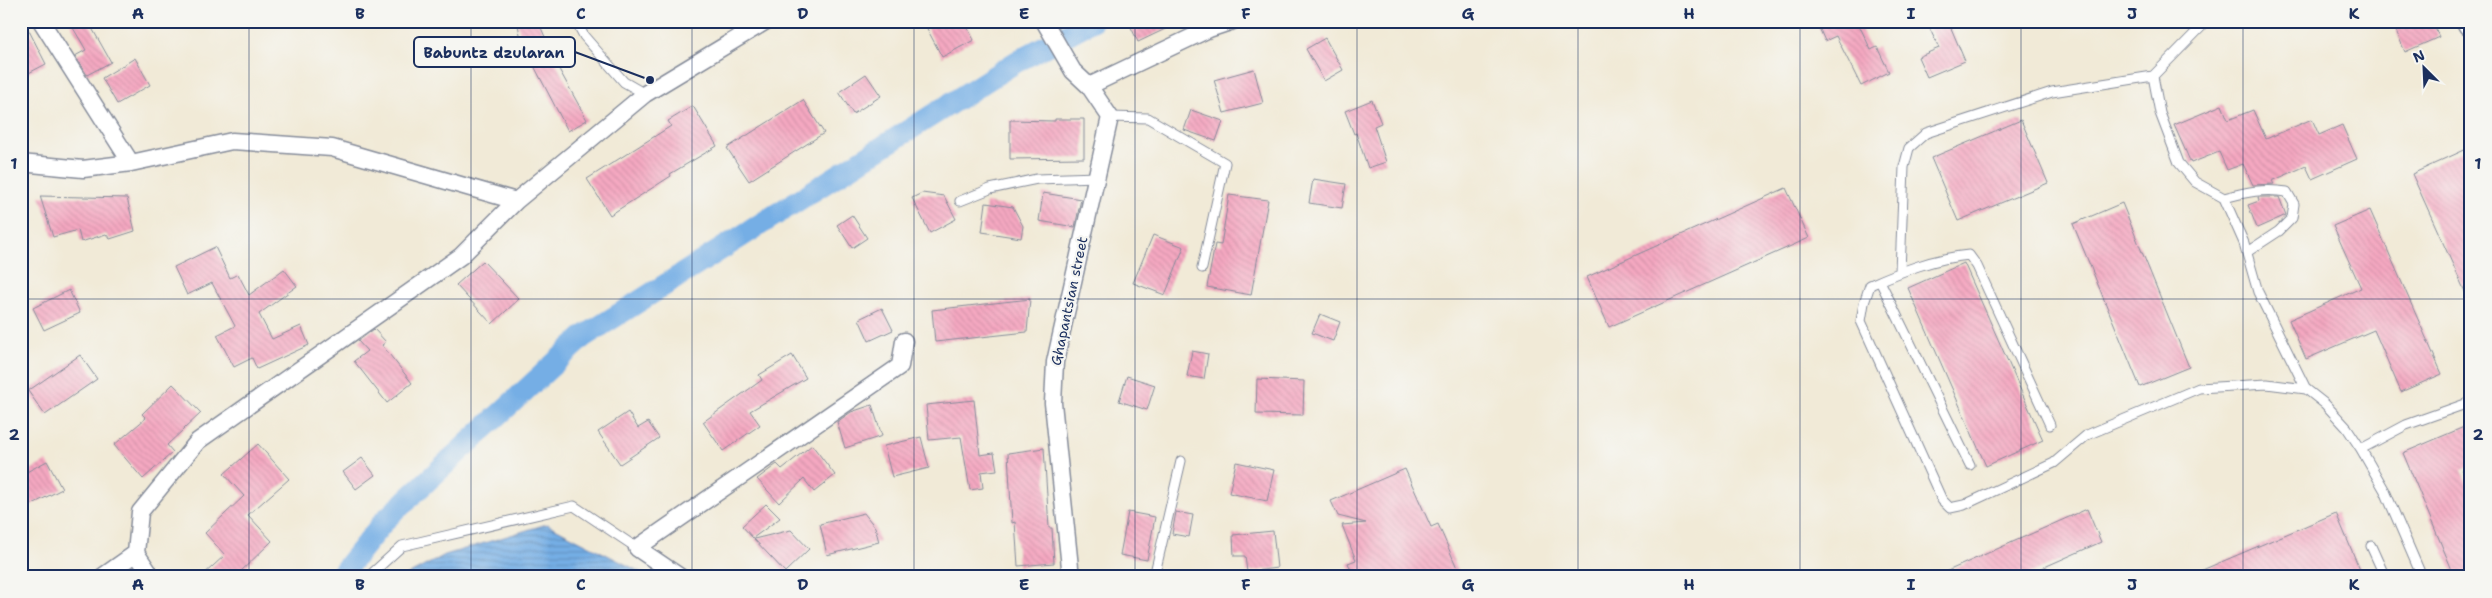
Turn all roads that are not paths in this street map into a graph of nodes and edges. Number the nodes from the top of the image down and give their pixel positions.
1 (41, 21) edge
2 (576, 21) edge
3 (766, 21) edge
4 (1044, 21) edge
5 (1233, 21) edge
6 (2207, 21) edge
7 (2153, 76) junction
8 (1089, 86) junction
9 (645, 94) junction
10 (1110, 117) junction
11 (131, 163) junction
12 (21, 166) edge
13 (1097, 177) junction
14 (2224, 198) junction
15 (516, 201) junction
16 (960, 201) dead end
17 (2246, 252) junction
18 (1202, 268) dead end
19 (1900, 272) junction
20 (1880, 281) junction
21 (904, 342) dead end
22 (2306, 389) junction
23 (2471, 402) edge
24 (2050, 425) dead end
25 (2361, 449) junction
26 (1181, 461) dead end
27 (1970, 465) dead end
28 (2371, 546) dead end
29 (637, 548) junction
30 (136, 553) junction
31 (102, 577) edge
32 (152, 577) edge
33 (368, 577) edge
34 (680, 577) edge
35 (1071, 577) edge
36 (1154, 577) edge
37 (2385, 577) edge
38 (2422, 577) edge

1 - 11 street
2 - 9 lane
3 - 9 street
4 - 8 street
5 - 8 street
6 - 7 lane
7 - 14 lane
7 - 19 lane
8 - 10 street
9 - 15 street
10 - 13 street, Ghapantsian street
10 - 18 lane
11 - 12 street
11 - 15 street
13 - 16 lane
13 - 35 street, Ghapantsian street
14 - 17 lane
14 - 17 lane
15 - 30 street
17 - 22 lane
19 - 20 lane
19 - 24 lane
20 - 22 lane
20 - 27 lane
21 - 29 street
22 - 25 lane
23 - 25 lane
25 - 38 lane
26 - 36 lane
28 - 37 lane
29 - 33 lane
29 - 34 street
30 - 31 street
30 - 32 street

